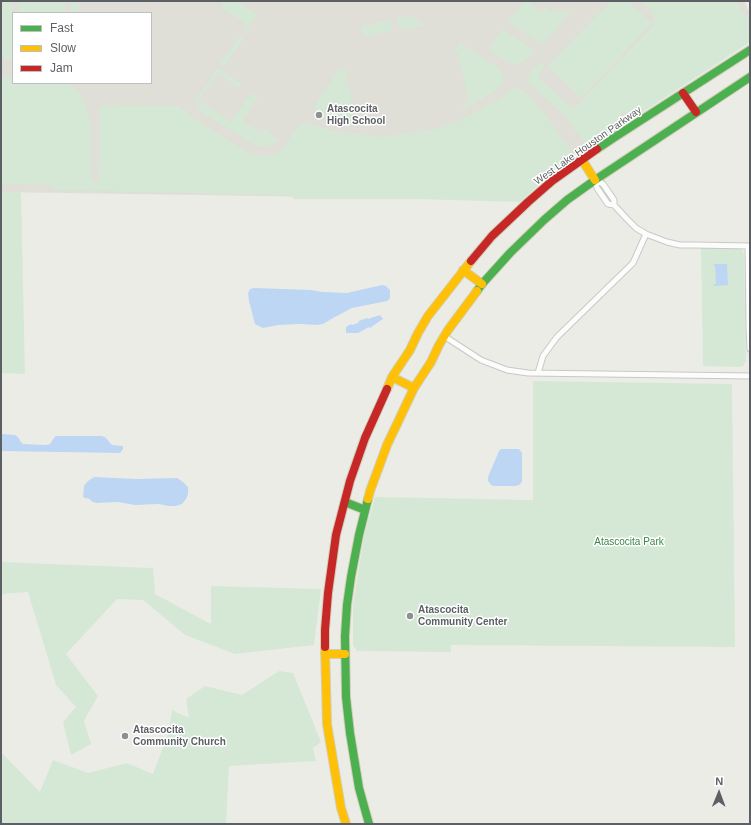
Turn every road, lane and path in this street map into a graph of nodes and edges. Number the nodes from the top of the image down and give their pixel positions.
1 (750, 50) edge
2 (750, 77) edge
3 (683, 93) junction
4 (696, 112) junction
5 (582, 160) junction
6 (595, 180) junction
7 (646, 234) junction
8 (749, 246) edge
9 (463, 270) junction
10 (482, 284) junction
11 (444, 336) junction
12 (750, 349) edge
13 (538, 373) junction
14 (392, 376) junction
15 (750, 376) edge
16 (414, 388) junction
17 (345, 502) junction
18 (365, 510) junction
19 (325, 654) junction
20 (345, 654) junction
21 (346, 824) edge
22 (369, 824) edge

1 - 3 main road, West Lake Houston Parkway
2 - 4 main road
3 - 4 main road
3 - 5 main road, West Lake Houston Parkway
4 - 6 main road
5 - 6 main road
5 - 9 main road, West Lake Houston Parkway
6 - 7 street
6 - 10 main road
7 - 8 street
7 - 13 street
8 - 12 street
9 - 10 main road
9 - 14 main road, West Lake Houston Parkway
10 - 11 main road
11 - 13 street
11 - 16 main road
13 - 15 street
14 - 16 main road
14 - 17 main road, West Lake Houston Parkway
16 - 18 main road
17 - 18 main road
17 - 19 main road, West Lake Houston Parkway
18 - 20 main road
19 - 20 main road
19 - 21 main road, West Lake Houston Parkway
20 - 22 main road

